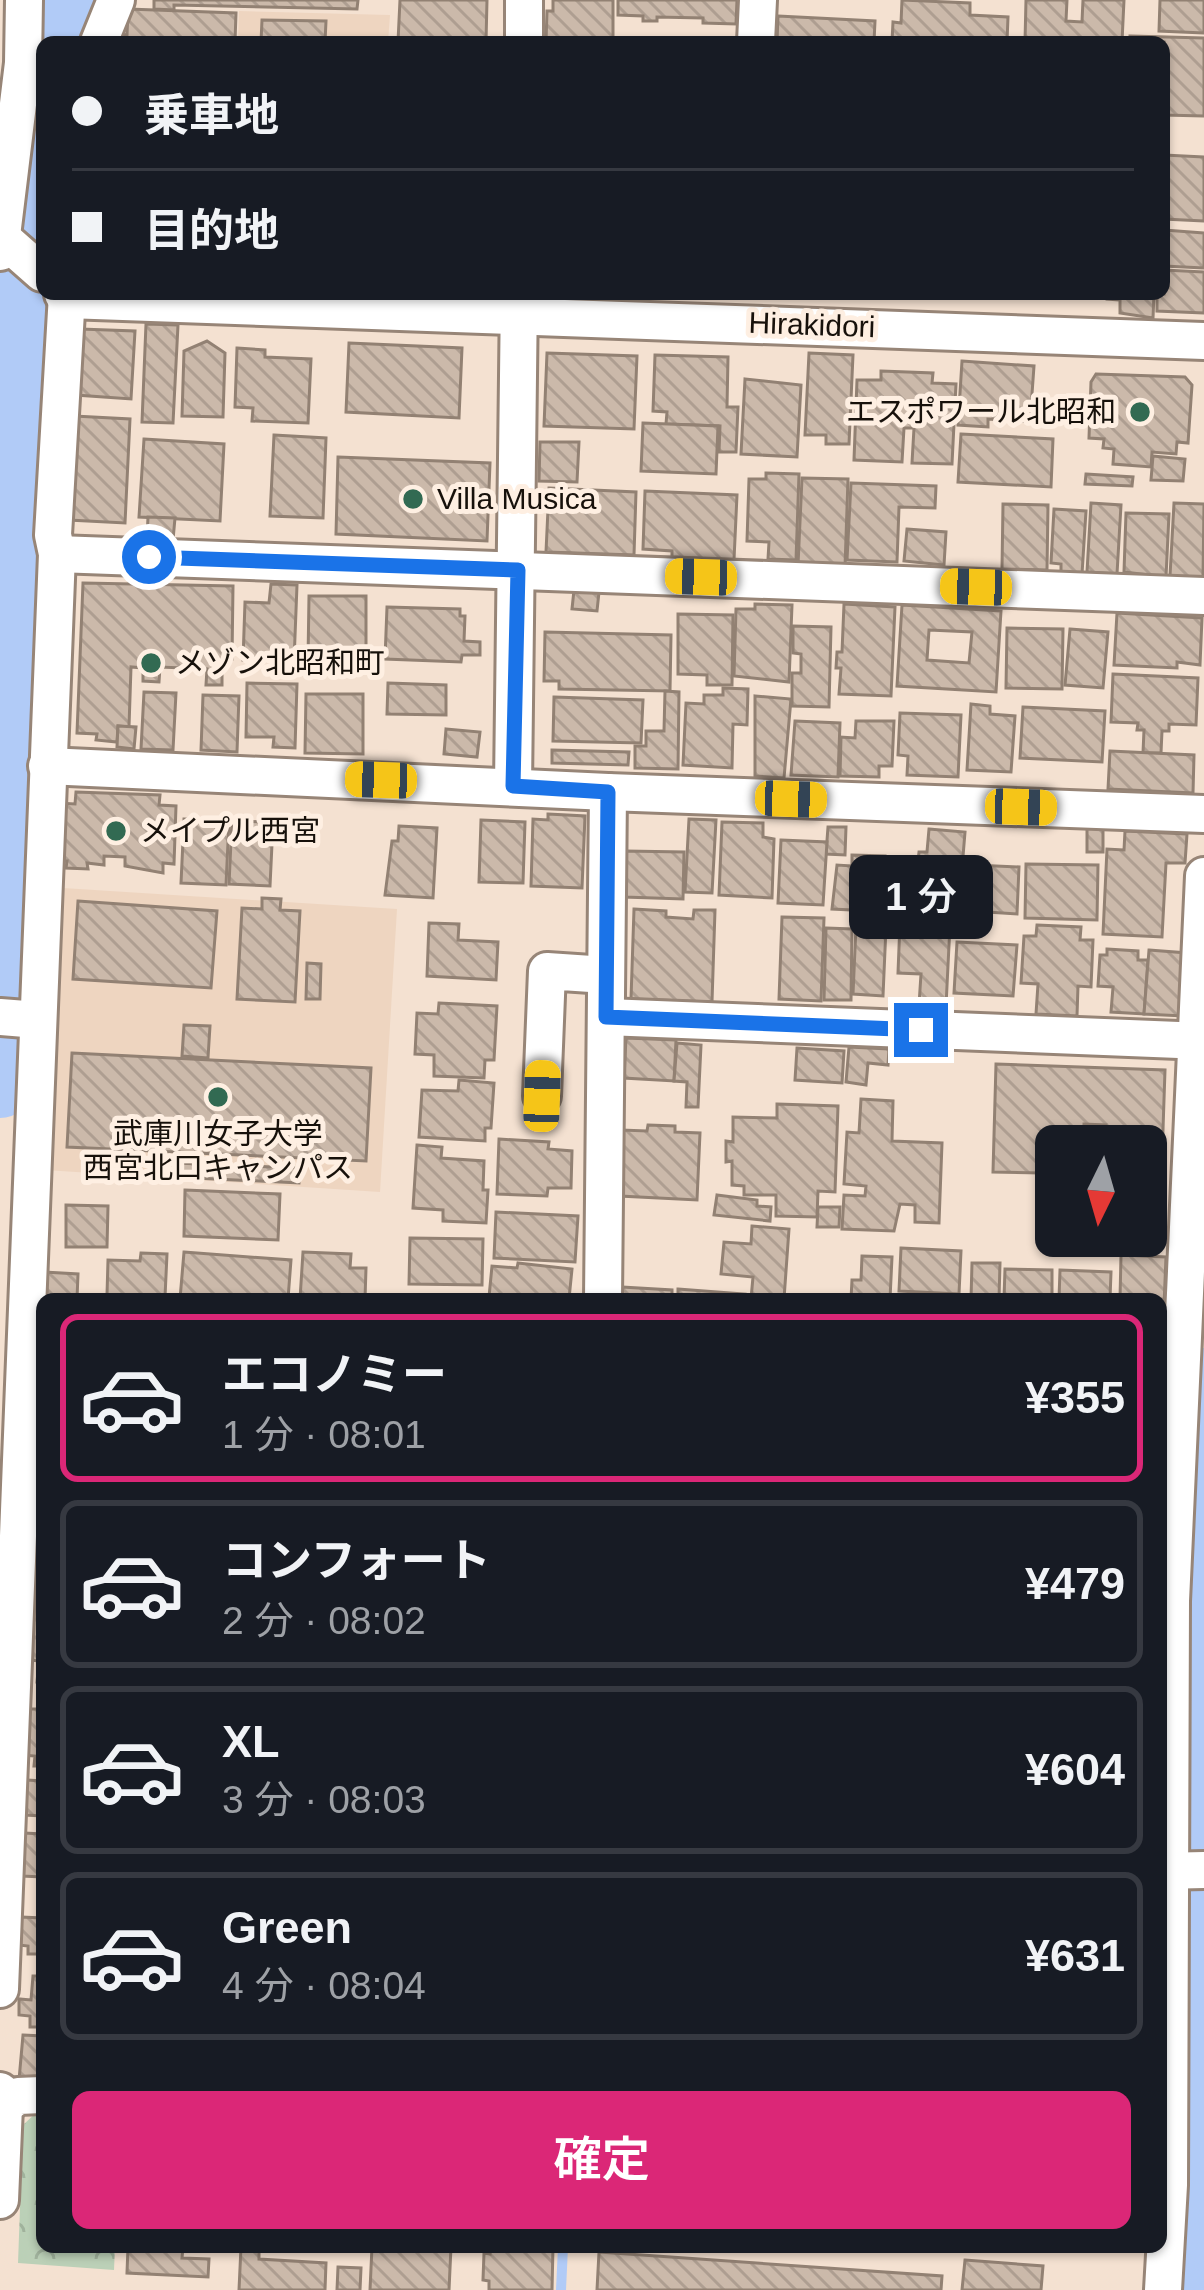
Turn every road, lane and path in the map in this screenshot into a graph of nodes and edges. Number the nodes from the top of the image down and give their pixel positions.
1 (23, 0) edge
2 (116, 0) edge
3 (524, 0) edge
4 (758, 0) edge
5 (101, 36) edge
6 (524, 36) edge
7 (756, 36) edge
8 (11, 62) edge
9 (3, 243) edge
10 (36, 268) edge
11 (66, 300) edge
12 (267, 300) edge
13 (519, 305) edge
14 (744, 308) edge
15 (1204, 341) edge
16 (57, 554) junction
17 (518, 570) junction
18 (1204, 596) edge
19 (46, 777) junction
20 (513, 786) junction
21 (608, 792) junction
22 (1204, 814) edge
23 (1204, 876) edge
24 (606, 975) junction
25 (606, 1017) junction
26 (22, 1018) edge
27 (1200, 1041) edge
28 (542, 1096) dead end
29 (603, 1293) edge
30 (1170, 1386) edge
31 (19, 1483) edge
32 (1190, 1495) edge
33 (1167, 1597) edge
34 (1167, 1611) edge
35 (1179, 1729) edge
36 (1179, 1870) edge
37 (0, 1989) edge
38 (1167, 2066) edge
39 (36, 2096) edge
40 (2, 2098) edge
41 (1167, 2142) edge
42 (0, 2196) edge
43 (1167, 2221) edge
44 (1165, 2253) edge
45 (1163, 2290) edge

1 - 8 street
2 - 5 street
3 - 6 street
4 - 7 street
8 - 9 street
9 - 10 street
11 - 16 street
12 - 13 street, Hirakidori
13 - 14 street, Hirakidori
13 - 17 street
14 - 15 street, Hirakidori
16 - 17 street
16 - 19 street
17 - 18 street
17 - 20 street
19 - 20 street
19 - 26 street
20 - 21 street
21 - 22 street
21 - 24 street
23 - 27 street
24 - 25 street
24 - 28 street
25 - 27 street
25 - 29 street
26 - 31 street
27 - 30 street
30 - 32 street
31 - 37 street
32 - 33 street
34 - 35 street
35 - 36 street
36 - 38 street
39 - 40 street
40 - 42 street
41 - 43 street
44 - 45 street

